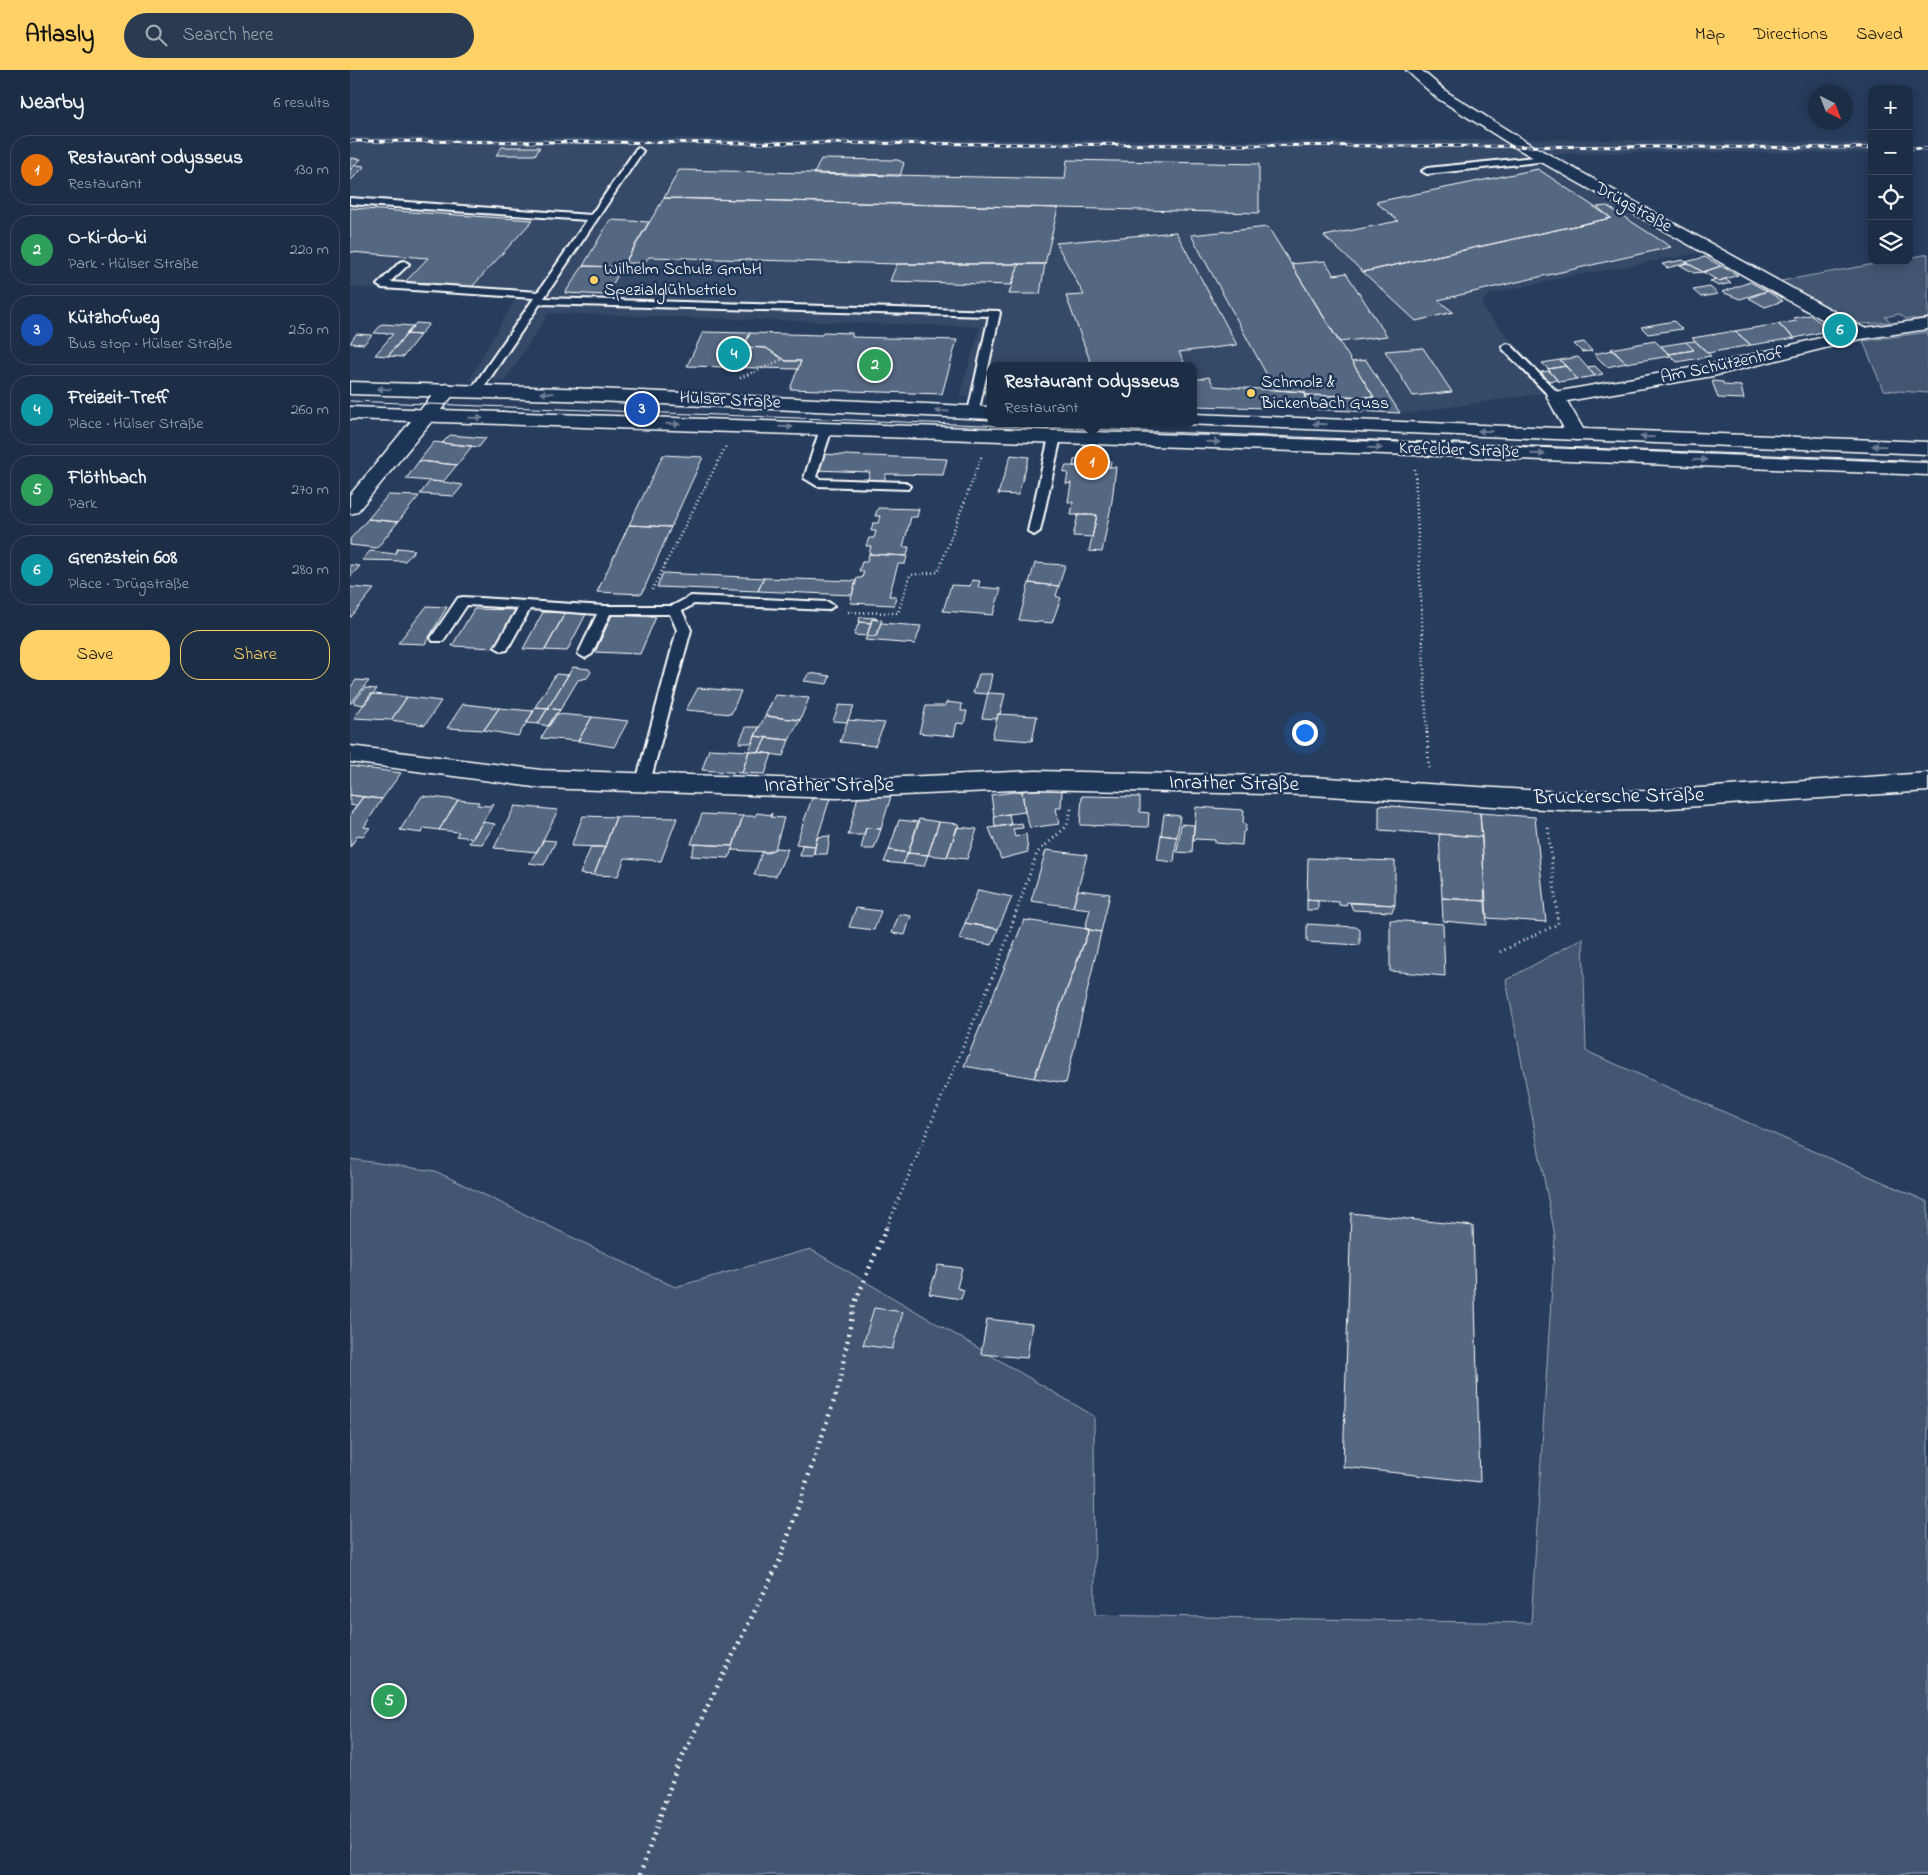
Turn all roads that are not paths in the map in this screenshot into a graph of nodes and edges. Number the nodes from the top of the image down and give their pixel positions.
1 (1414, 70) edge
2 (639, 151) dead end
3 (1544, 159) junction
4 (1427, 171) dead end
5 (350, 201) edge
6 (595, 218) junction
7 (404, 264) dead end
8 (539, 298) junction
9 (1928, 324) edge
10 (1861, 334) junction
11 (1507, 347) dead end
12 (989, 362) edge
13 (987, 375) edge
14 (350, 388) edge
15 (447, 390) junction
16 (476, 391) junction
17 (1556, 397) junction
18 (350, 412) edge
19 (982, 413) edge
20 (427, 416) junction
21 (1197, 420) edge
22 (826, 429) junction
23 (989, 434) joint
24 (1576, 434) junction
25 (1055, 437) junction
26 (1928, 448) edge
27 (1928, 469) edge
28 (904, 486) dead end
29 (350, 508) edge
30 (1034, 531) dead end
31 (526, 605) junction
32 (828, 606) road end
33 (605, 610) junction
34 (675, 610) junction
35 (438, 638) dead end
36 (502, 648) dead end
37 (585, 654) dead end
38 (350, 754) edge
39 (642, 782) junction
40 (1928, 782) edge
41 (1310, 786) joint

1 - 3 street, Drügstraße
2 - 6 lane
3 - 4 lane
3 - 10 street, Drügstraße
5 - 6 lane
6 - 8 lane
7 - 8 lane
8 - 12 lane
8 - 16 lane
9 - 10 street, Am Schützenhof
10 - 17 street, Am Schützenhof
11 - 17 lane
13 - 19 lane
15 -> 14 street, Hülser Straße
15 - 16 street, Hülser Straße
15 - 20 street
19 -> 16 street, Hülser Straße
17 - 24 street
18 - 20 street, Hülser Straße
20 -> 22 street, Hülser Straße
20 - 29 street
24 -> 21 street, Krefelder Straße
22 - 23 street, Hülser Straße
22 - 28 lane
23 - 25 street, Krefelder Straße
26 -> 24 street, Krefelder Straße
25 -> 27 street, Krefelder Straße
25 - 30 lane
31 - 33 lane
31 - 35 lane
31 - 36 lane
32 - 34 lane
33 - 34 lane
33 - 37 lane
34 - 39 lane
38 - 39 street, Inrather Straße
39 - 41 street, Inrather Straße
40 - 41 street, Bruckersche Straße

